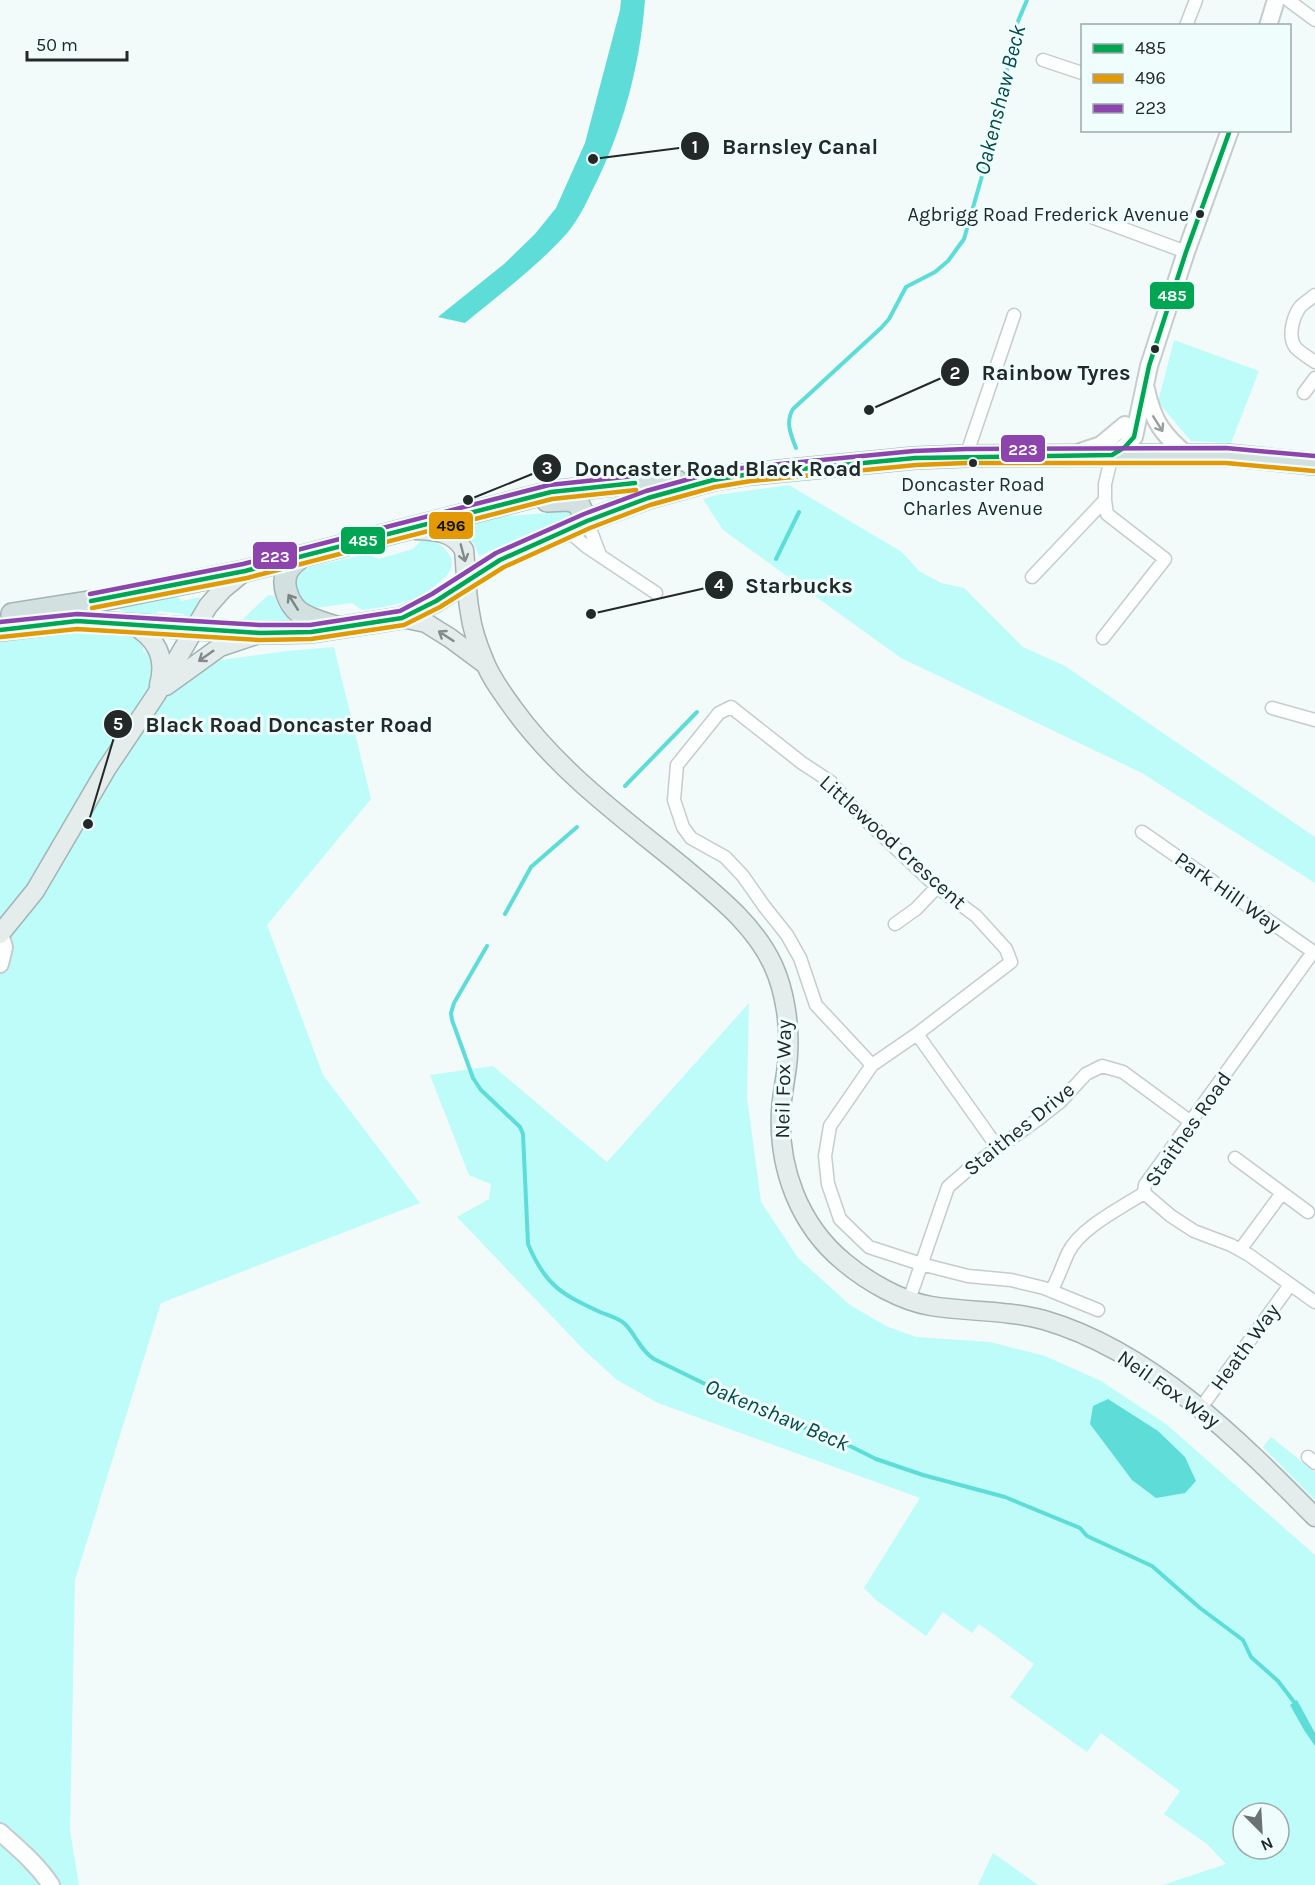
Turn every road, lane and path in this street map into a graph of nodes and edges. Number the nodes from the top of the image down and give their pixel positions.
1 (1276, 0) edge
2 (1288, 0) edge
3 (1192, 1) edge
4 (1315, 20) edge
5 (1186, 24) edge
6 (1269, 24) edge
7 (1043, 60) dead end
8 (1081, 72) edge
9 (1229, 132) edge
10 (1089, 216) dead end
11 (1186, 252) junction
12 (1315, 295) edge
13 (1014, 315) dead end
14 (1315, 362) edge
15 (1315, 378) edge
16 (1145, 383) junction
17 (1304, 393) dead end
18 (1125, 425) junction
19 (1112, 455) junction
20 (966, 456) junction
21 (1067, 456) junction
22 (1188, 456) junction
23 (1315, 464) edge
24 (713, 480) junction
25 (1105, 500) junction
26 (505, 503) junction
27 (587, 521) junction
28 (405, 529) junction
29 (567, 530) junction
30 (600, 555) junction
31 (300, 558) junction
32 (245, 571) junction
33 (1032, 577) dead end
34 (468, 580) junction
35 (656, 593) dead end
36 (0, 616) edge
37 (402, 618) junction
38 (128, 623) junction
39 (336, 628) junction
40 (194, 629) junction
41 (0, 630) edge
42 (260, 633) junction
43 (1103, 638) dead end
44 (485, 664) junction
45 (156, 695) junction
46 (1272, 708) dead end
47 (1315, 720) edge
48 (1142, 832) dead end
49 (937, 887) junction
50 (895, 924) dead end
51 (0, 934) edge
52 (1314, 952) edge
53 (0, 964) edge
54 (917, 1034) junction
55 (872, 1065) junction
56 (1191, 1122) junction
57 (998, 1148) junction
58 (1235, 1158) dead end
59 (1143, 1193) junction
60 (1282, 1193) junction
61 (1308, 1212) dead end
62 (1240, 1250) junction
63 (921, 1264) junction
64 (1290, 1285) junction
65 (1051, 1291) junction
66 (909, 1300) junction
67 (1315, 1302) edge
68 (1098, 1310) dead end
69 (1200, 1409) junction
70 (1315, 1517) edge
71 (0, 1832) edge
72 (51, 1885) edge

1 - 6 main road
2 - 4 street
3 - 5 street
7 - 8 street
9 - 11 main road
10 - 11 street
11 - 16 main road
12 - 14 street
13 - 20 street
15 - 17 street
16 - 18 main road
16 - 19 main road
16 -> 22 main road
18 - 19 main road
18 - 21 main road
19 - 21 highway
19 - 22 highway
19 - 25 street
20 - 21 highway
20 - 24 highway
22 - 23 highway
24 - 26 highway
24 - 27 highway
25 - 33 street
25 - 43 street
26 - 27 highway
26 - 28 highway
27 - 29 highway
27 - 30 street
28 - 31 highway
28 -> 34 main road, Neil Fox Way
29 - 30 street
29 - 34 highway
30 - 35 street
31 - 32 highway
39 -> 31 highway
32 - 36 highway
32 - 40 main road
34 - 37 highway
34 - 44 main road, Neil Fox Way
37 - 39 highway
44 -> 37 main road, Neil Fox Way
38 - 40 highway
38 - 41 highway
38 - 45 main road
39 - 42 highway
40 - 42 highway
40 - 45 main road
42 -> 45 main road
44 - 66 main road, Neil Fox Way
45 - 51 main road
46 - 47 street
48 - 52 street, Park Hill Way
49 - 50 street
49 - 54 street, Littlewood Crescent
49 - 55 street, Littlewood Crescent
51 - 53 main road
52 - 56 street, Staithes Road
54 - 55 street, Littlewood Crescent
54 - 57 street
55 - 63 street, Littlewood Crescent
56 - 57 street, Staithes Drive
56 - 59 street, Staithes Road
57 - 63 street, Staithes Drive
58 - 60 street
59 - 62 street
59 - 65 street, Staithes Road
60 - 61 street
60 - 62 street
62 - 64 street
63 - 65 street, Littlewood Crescent
63 - 66 street, Staithes Drive
64 - 67 street
64 - 69 street, Heath Way
65 - 68 street, Littlewood Crescent
66 - 69 main road, Neil Fox Way
69 - 70 main road, Neil Fox Way
71 - 72 main road

